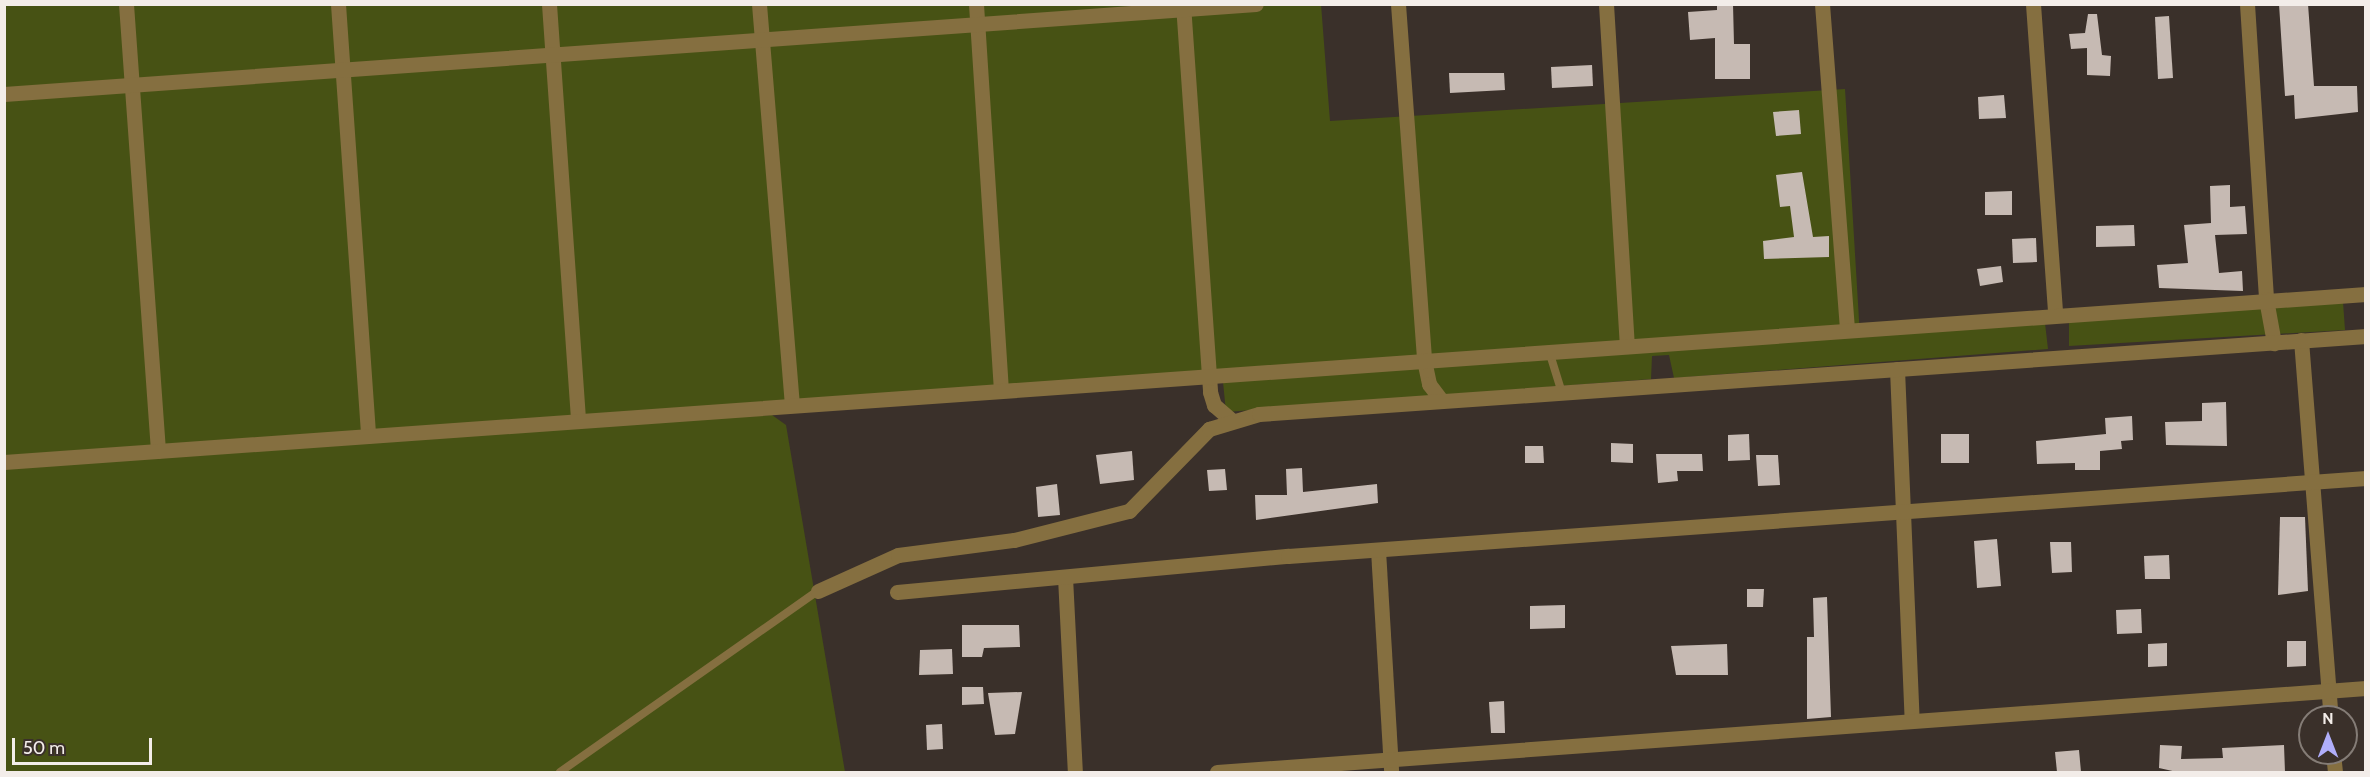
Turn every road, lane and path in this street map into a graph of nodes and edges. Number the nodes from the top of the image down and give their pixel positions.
1 (126, 4) edge
2 (338, 4) edge
3 (549, 4) edge
4 (759, 4) edge
5 (976, 4) edge
6 (1256, 4) edge
7 (1398, 4) edge
8 (1606, 4) edge
9 (1822, 4) edge
10 (2033, 4) edge
11 (2247, 4) edge
12 (1184, 7) edge
13 (977, 24) junction
14 (762, 40) junction
15 (552, 55) junction
16 (342, 70) junction
17 (132, 85) junction
18 (4, 94) edge
19 (2366, 294) edge
20 (2266, 299) junction
21 (2055, 314) junction
22 (1847, 330) junction
23 (2366, 336) edge
24 (2301, 340) junction
25 (2274, 342) junction
26 (1627, 345) junction
27 (1549, 351) junction
28 (1424, 360) junction
29 (1897, 369) junction
30 (1211, 375) junction
31 (1001, 390) junction
32 (1562, 393) junction
33 (1442, 401) junction
34 (792, 405) junction
35 (1230, 419) junction
36 (578, 421) junction
37 (368, 436) junction
38 (158, 451) junction
39 (4, 462) edge
40 (2366, 478) edge
41 (2313, 482) junction
42 (1906, 511) junction
43 (1378, 550) junction
44 (1065, 577) junction
45 (818, 591) joint
46 (897, 592) dead end
47 (2366, 688) edge
48 (2329, 690) junction
49 (2330, 705) edge
50 (1912, 721) junction
51 (1390, 766) edge
52 (560, 772) edge
53 (1075, 772) edge
54 (1217, 772) edge

1 - 17 street
2 - 16 street
3 - 15 street
4 - 14 street
5 - 13 street
6 - 12 street
7 - 28 street
8 - 26 street
9 - 22 street
10 - 21 street
11 - 20 street
12 - 13 street
12 - 30 street
13 - 14 street
13 - 31 street
14 - 15 street
14 - 34 street
15 - 16 street
15 - 36 street
16 - 17 street
16 - 37 street
17 - 18 street
17 - 38 street
19 - 20 street
20 - 21 street
20 - 25 street
21 - 22 street
22 - 26 street
23 - 24 street
24 - 25 street
24 - 41 street
25 - 29 street
26 - 27 street
27 - 28 street
27 - 32 lane
28 - 30 street
28 - 33 street
29 - 32 street
29 - 42 street
30 - 31 street
30 - 35 street
31 - 34 street
32 - 33 street
33 - 35 street
34 - 36 street
35 - 45 street
36 - 37 street
37 - 38 street
38 - 39 street
40 - 41 street
41 - 42 street
41 - 48 street
42 - 43 street
42 - 50 street
43 - 44 street
43 - 51 street
44 - 46 street
44 - 53 street
45 - 52 lane
47 - 48 street
48 - 49 street
48 - 50 street
50 - 51 street
51 - 54 street

